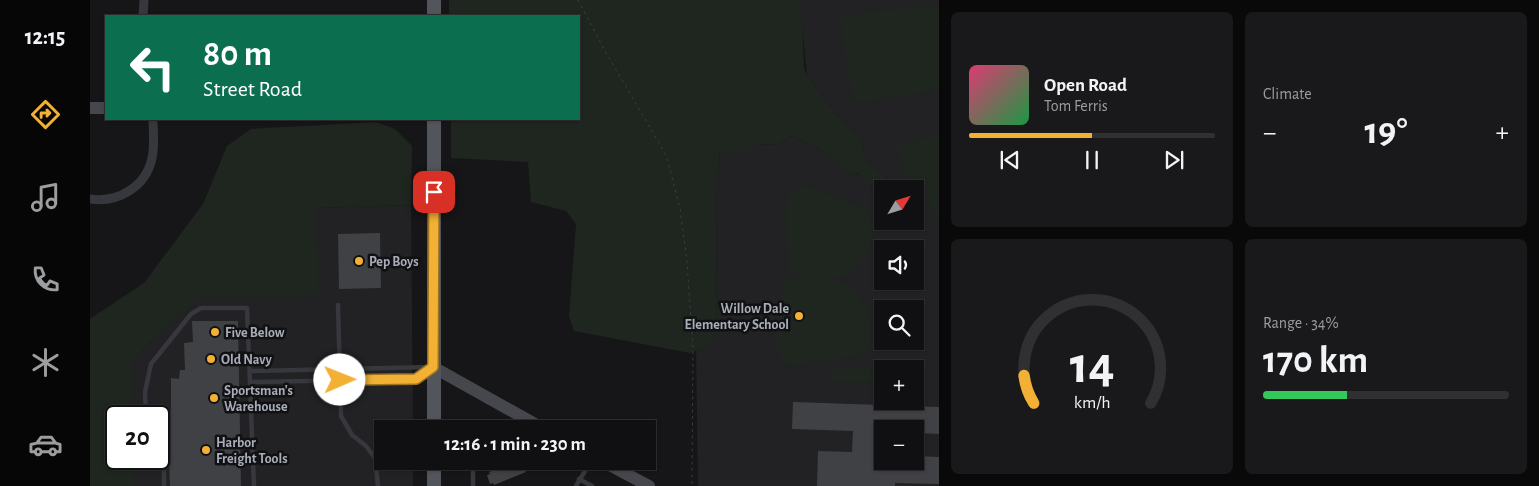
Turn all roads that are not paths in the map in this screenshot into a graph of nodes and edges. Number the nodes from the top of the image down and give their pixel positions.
1 (144, 0) edge
2 (434, 0) edge
3 (143, 15) edge
4 (434, 15) edge
5 (90, 108) edge
6 (105, 108) edge
7 (153, 120) edge
8 (434, 120) edge
9 (90, 199) edge
10 (338, 305) dead end
11 (433, 367) junction
12 (250, 370) junction
13 (340, 370) junction
14 (340, 380) junction
15 (251, 382) junction
16 (146, 405) edge
17 (434, 420) edge
18 (528, 420) edge
19 (164, 470) edge
20 (434, 470) edge
21 (473, 470) edge
22 (585, 470) edge
23 (614, 470) edge
24 (579, 479) junction
25 (631, 482) edge
26 (164, 486) edge
27 (254, 486) edge
28 (378, 486) edge
29 (434, 486) edge
30 (473, 486) edge
31 (576, 486) edge
32 (592, 486) edge
33 (649, 486) edge

1 - 3 street
2 - 4 main road
5 - 6 street
7 - 9 street
8 - 11 main road
10 - 13 lane
11 - 13 lane
11 - 14 lane
11 - 17 main road
11 - 18 street
12 - 13 lane
12 - 15 lane
12 - 16 lane
13 - 14 lane
14 - 15 lane
14 - 28 lane
15 - 27 lane
19 - 26 lane
20 - 29 main road
21 - 30 lane
22 - 24 lane
23 - 25 street
24 - 31 lane
24 - 32 lane
25 - 33 street

